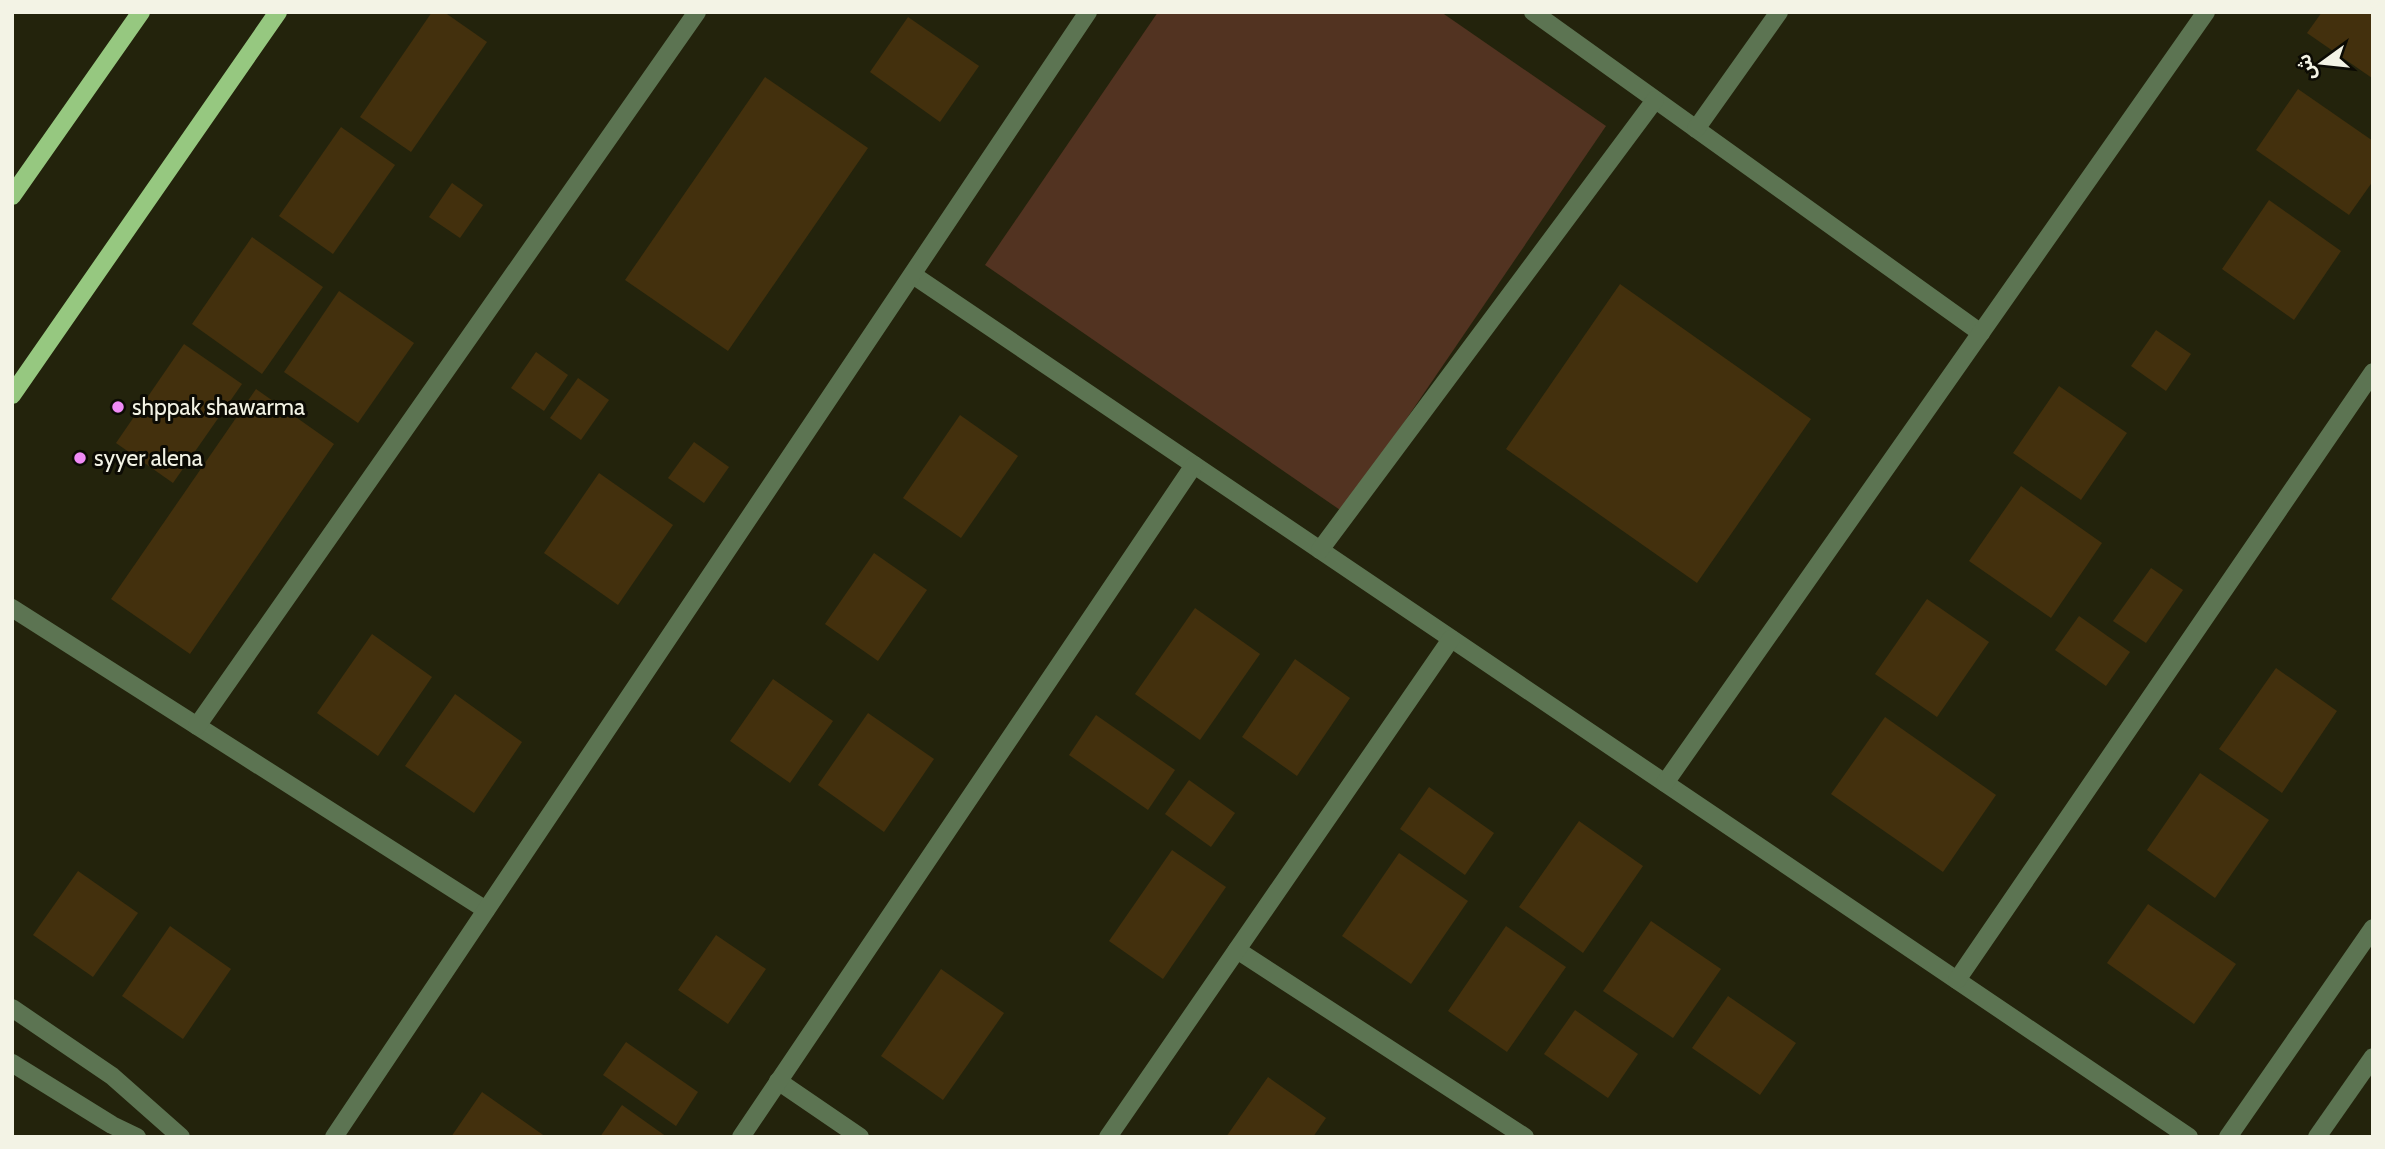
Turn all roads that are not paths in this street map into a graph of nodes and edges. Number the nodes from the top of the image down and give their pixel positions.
1 (141, 12) edge
2 (278, 12) edge
3 (697, 12) edge
4 (1088, 12) edge
5 (1533, 12) edge
6 (1779, 12) edge
7 (2206, 12) edge
8 (1655, 100) junction
9 (1696, 129) junction
10 (12, 196) edge
11 (913, 275) junction
12 (1981, 333) junction
13 (2373, 372) edge
14 (12, 395) edge
15 (1194, 465) junction
16 (1320, 550) junction
17 (12, 608) edge
18 (1451, 639) junction
19 (197, 726) junction
20 (1665, 783) junction
21 (486, 910) junction
22 (2373, 928) edge
23 (1237, 950) junction
24 (1957, 980) junction
25 (12, 1009) edge
26 (2373, 1057) edge
27 (12, 1063) edge
28 (778, 1081) junction
29 (137, 1137) edge
30 (181, 1137) edge
31 (334, 1137) edge
32 (741, 1137) edge
33 (860, 1137) edge
34 (1108, 1137) edge
35 (1525, 1137) edge
36 (2189, 1137) edge
37 (2228, 1137) edge
38 (2317, 1137) edge

1 - 10 main road
2 - 14 main road
3 - 19 street
4 - 11 street
5 - 8 street
6 - 9 street
7 - 12 street
8 - 9 street
8 - 16 street
9 - 12 street
11 - 15 street
11 - 21 street
12 - 20 street
13 - 24 street
15 - 16 street
15 - 28 street
16 - 18 street
17 - 19 street
18 - 20 street
18 - 23 street
19 - 21 street
20 - 24 street
21 - 31 street
22 - 37 street
23 - 34 street
23 - 35 street
24 - 36 street
25 - 30 street
26 - 38 street
27 - 29 street
28 - 32 street
28 - 33 street

